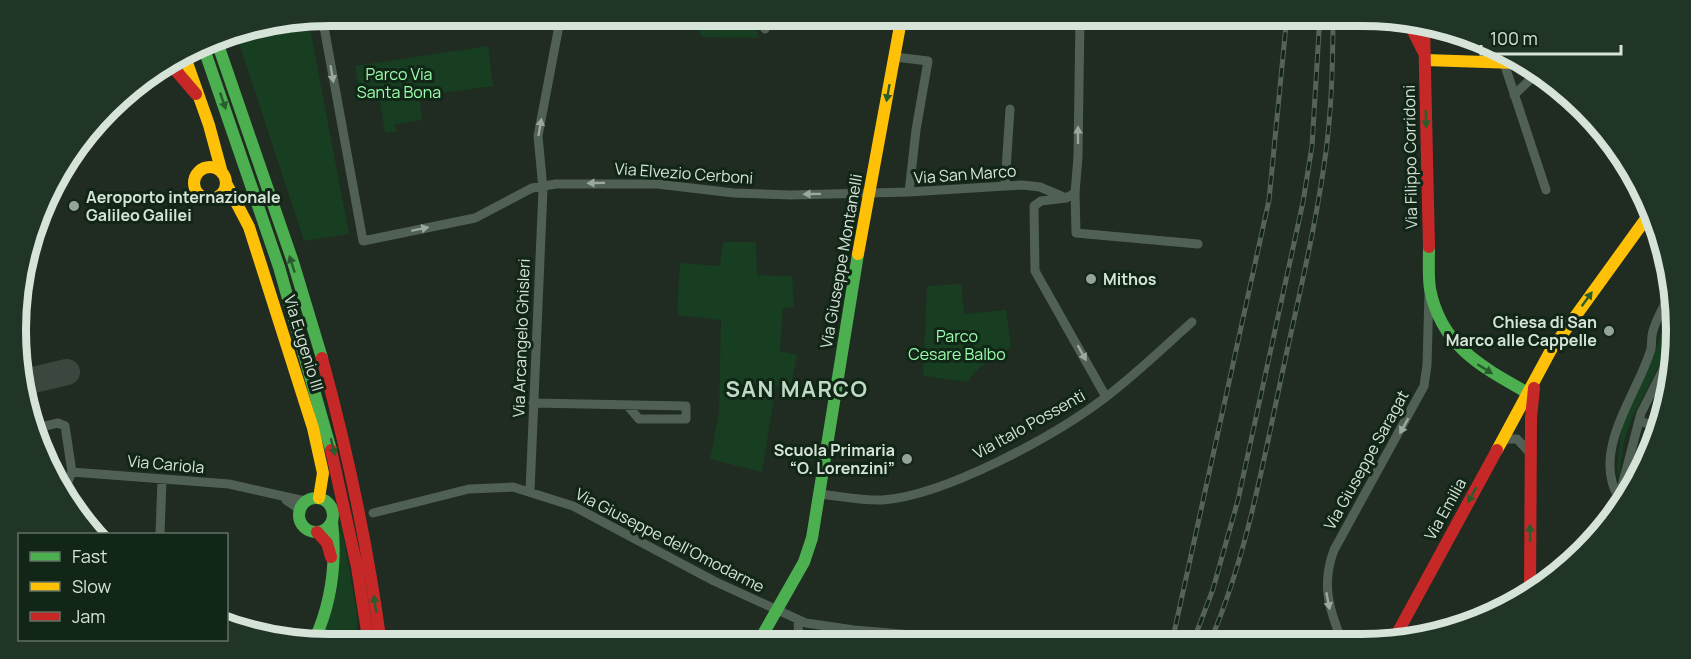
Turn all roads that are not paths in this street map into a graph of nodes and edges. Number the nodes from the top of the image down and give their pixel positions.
1 (324, 26) edge
2 (559, 26) edge
3 (764, 26) edge
4 (900, 26) edge
5 (1080, 26) edge
6 (765, 29) dead end
7 (1412, 30) edge
8 (1424, 32) edge
9 (227, 44) edge
10 (219, 47) edge
11 (205, 52) edge
12 (895, 57) junction
13 (1425, 58) junction
14 (187, 61) edge
15 (1508, 63) edge
16 (1510, 64) edge
17 (174, 68) edge
18 (1532, 78) edge
19 (1514, 95) junction
20 (200, 98) junction
21 (1010, 109) dead end
22 (209, 125) junction
23 (251, 138) junction
24 (202, 169) junction
25 (224, 178) junction
26 (1005, 185) junction
27 (542, 186) junction
28 (1546, 190) dead end
29 (909, 192) junction
30 (870, 194) junction
31 (1070, 196) junction
32 (213, 199) junction
33 (1645, 220) edge
34 (251, 238) junction
35 (1198, 243) dead end
36 (1430, 289) junction
37 (1665, 306) edge
38 (1192, 322) dead end
39 (1663, 370) edge
40 (1531, 389) junction
41 (1106, 397) junction
42 (533, 403) junction
43 (627, 405) junction
44 (1640, 421) junction
45 (1650, 425) edge
46 (42, 427) edge
47 (1500, 444) junction
48 (1530, 453) junction
49 (321, 458) junction
50 (72, 472) junction
51 (162, 480) junction
52 (67, 484) edge
53 (1622, 487) edge
54 (530, 491) junction
55 (1617, 494) edge
56 (819, 495) junction
57 (319, 498) junction
58 (302, 505) junction
59 (331, 508) junction
60 (373, 513) dead end
61 (332, 521) junction
62 (317, 532) junction
63 (160, 533) edge
64 (364, 566) junction
65 (1530, 582) edge
66 (777, 612) junction
67 (798, 621) junction
68 (1398, 631) edge
69 (310, 633) edge
70 (317, 633) edge
71 (368, 634) edge
72 (379, 634) edge
73 (764, 634) edge
74 (799, 634) edge
75 (901, 634) edge
76 (1339, 634) edge

1 -> 27 street, Via Elvezio Cerboni
27 -> 2 street, Via Arcangelo Ghisleri
3 - 6 street
4 - 12 main road, Via Giuseppe Montanelli
31 -> 5 street
7 - 13 main road
8 - 13 main road, Via Filippo Corridoni
9 - 23 main road
10 - 23 main road
11 -> 64 main road
12 - 29 street
12 -> 30 main road, Via Giuseppe Montanelli
13 - 15 main road
13 -> 36 main road, Via Filippo Corridoni
14 - 20 main road, Via Eugenio III
16 - 19 street
17 - 20 main road
18 - 19 street
19 - 28 street
20 - 22 main road, Via Eugenio III
21 - 26 street
22 - 24 main road, Via Eugenio III
22 - 25 main road, Via Eugenio III
64 -> 23 main road
24 - 25 main road
24 - 32 main road
25 - 32 main road
25 - 34 main road, Via Eugenio III
26 - 29 street, Via San Marco
26 - 31 street, Via San Marco
30 -> 27 street, Via Elvezio Cerboni
27 - 42 street, Via Arcangelo Ghisleri
29 - 30 street, Via San Marco
30 - 56 main road, Via Giuseppe Montanelli
31 - 35 street
31 -> 41 street
32 - 34 main road, Via Eugenio III
40 -> 33 main road, Via Emilia
34 - 49 main road, Via Eugenio III
36 -> 40 main road, Via Filippo Corridoni
36 -> 76 street, Via Giuseppe Saragat
37 - 55 street
38 - 41 street, Via Italo Possenti
39 - 44 street
40 - 47 main road, Via Emilia
40 - 48 main road
41 - 56 street, Via Italo Possenti
42 - 43 street
42 - 54 street, Via Arcangelo Ghisleri
43 - 43 street
44 - 45 street
44 - 53 street
46 - 50 street
47 - 48 street
47 -> 68 main road, Via Emilia
65 -> 48 main road
49 - 57 main road, Via Eugenio III
49 - 59 main road, Via Eugenio III
50 - 51 street, Via Cariola
50 - 52 street
51 - 58 street, Via Cariola
51 - 63 street
54 - 60 street, Via Giuseppe dell'Omodarme
54 - 66 street, Via Giuseppe dell'Omodarme
56 - 66 main road, Via Giuseppe Montanelli
57 - 58 main road
57 - 59 main road
58 - 62 main road
59 - 61 main road
61 - 62 main road
61 - 70 main road
62 - 69 main road
64 - 71 main road
72 -> 64 main road
66 - 67 street, Via Giuseppe dell'Omodarme
66 - 73 main road, Via Giuseppe Montanelli
67 - 74 street
67 - 75 street, Via Giuseppe dell'Omodarme

